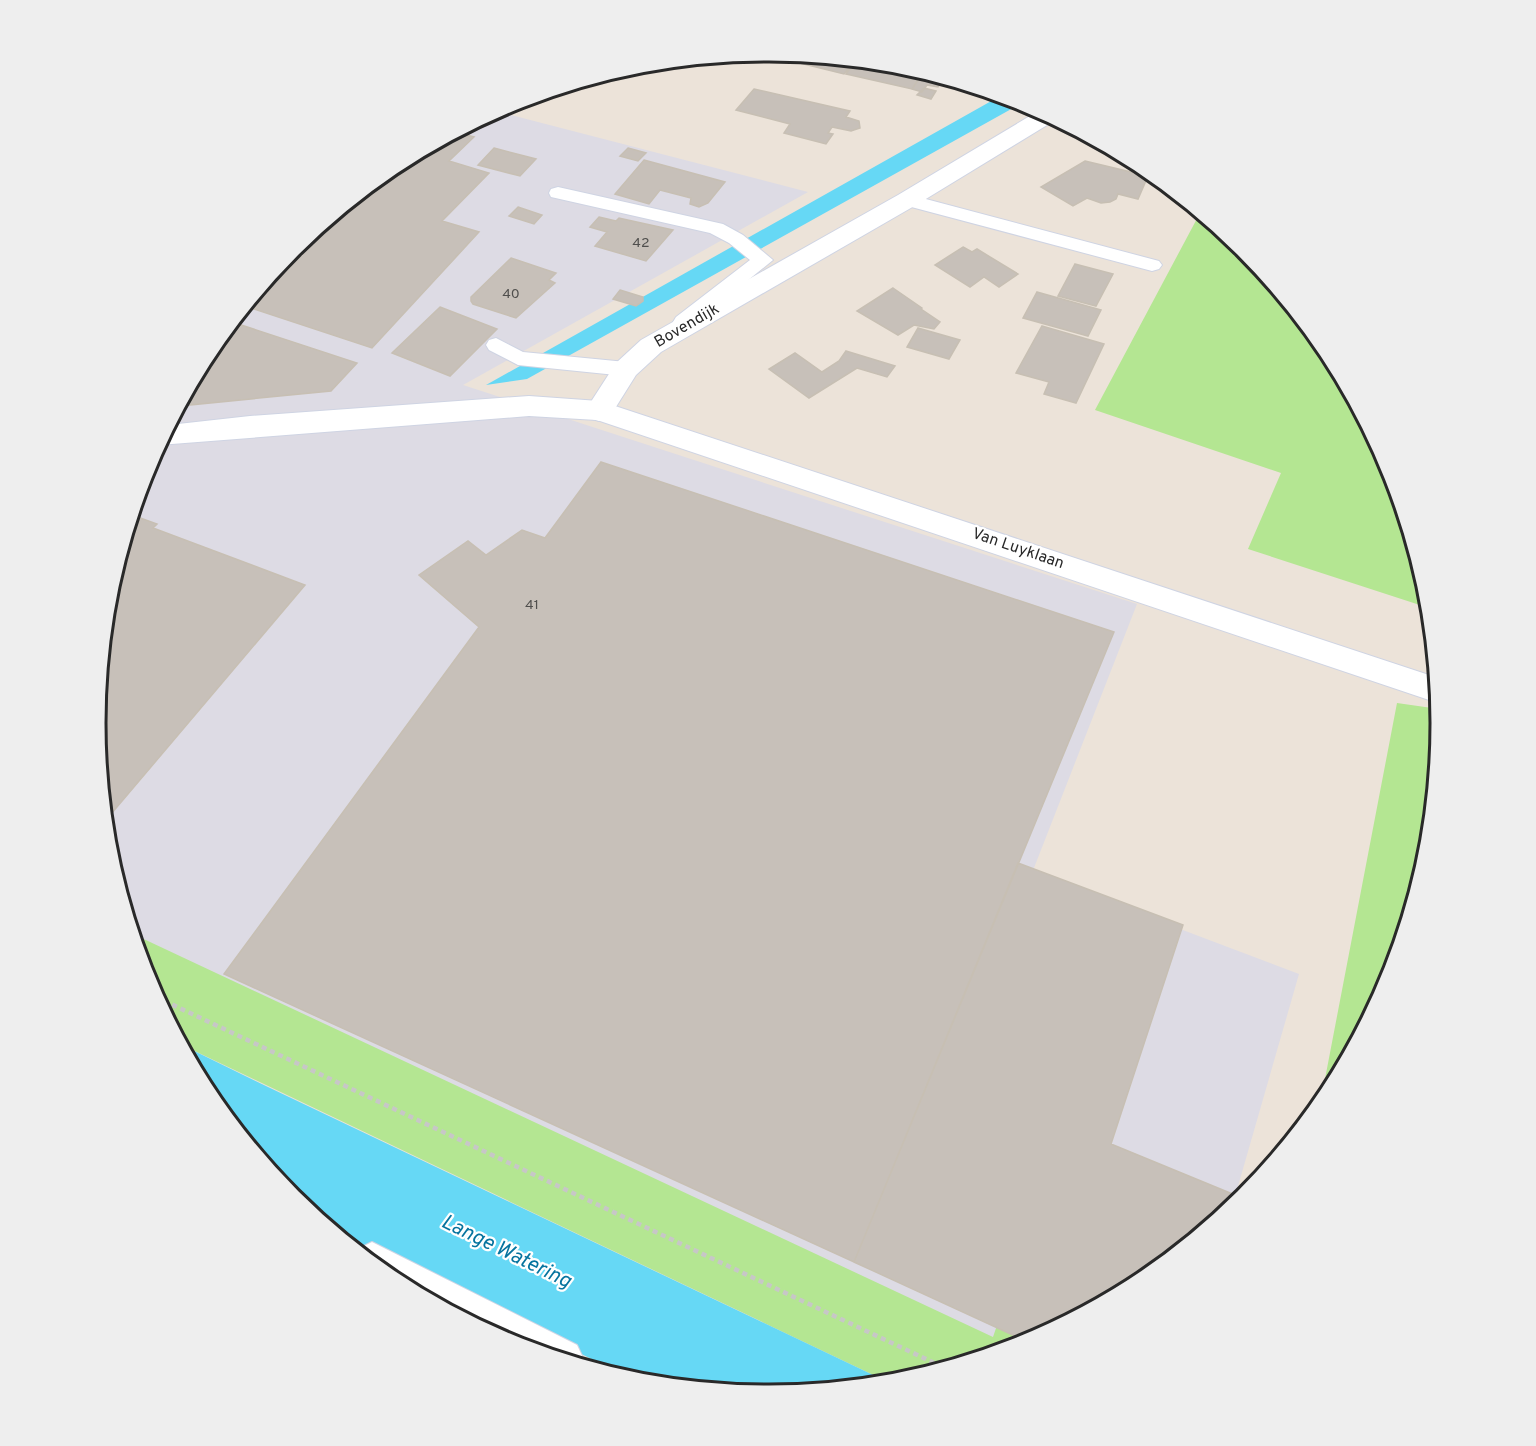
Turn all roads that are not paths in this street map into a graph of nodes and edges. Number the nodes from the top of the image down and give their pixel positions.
1 (1039, 120) edge
2 (558, 193) dead end
3 (907, 200) junction
4 (1152, 265) dead end
5 (496, 345) dead end
6 (651, 346) junction
7 (626, 369) junction
8 (599, 411) junction
9 (173, 435) edge
10 (1428, 687) edge
11 (436, 1295) edge
12 (492, 1324) edge

1 - 3 street, Bovendijk
2 - 6 lane
3 - 4 lane
3 - 6 street, Bovendijk
5 - 7 lane
6 - 7 street, Bovendijk
7 - 8 street, Bovendijk
8 - 9 street
8 - 10 street, Van Luyklaan
11 - 12 street

